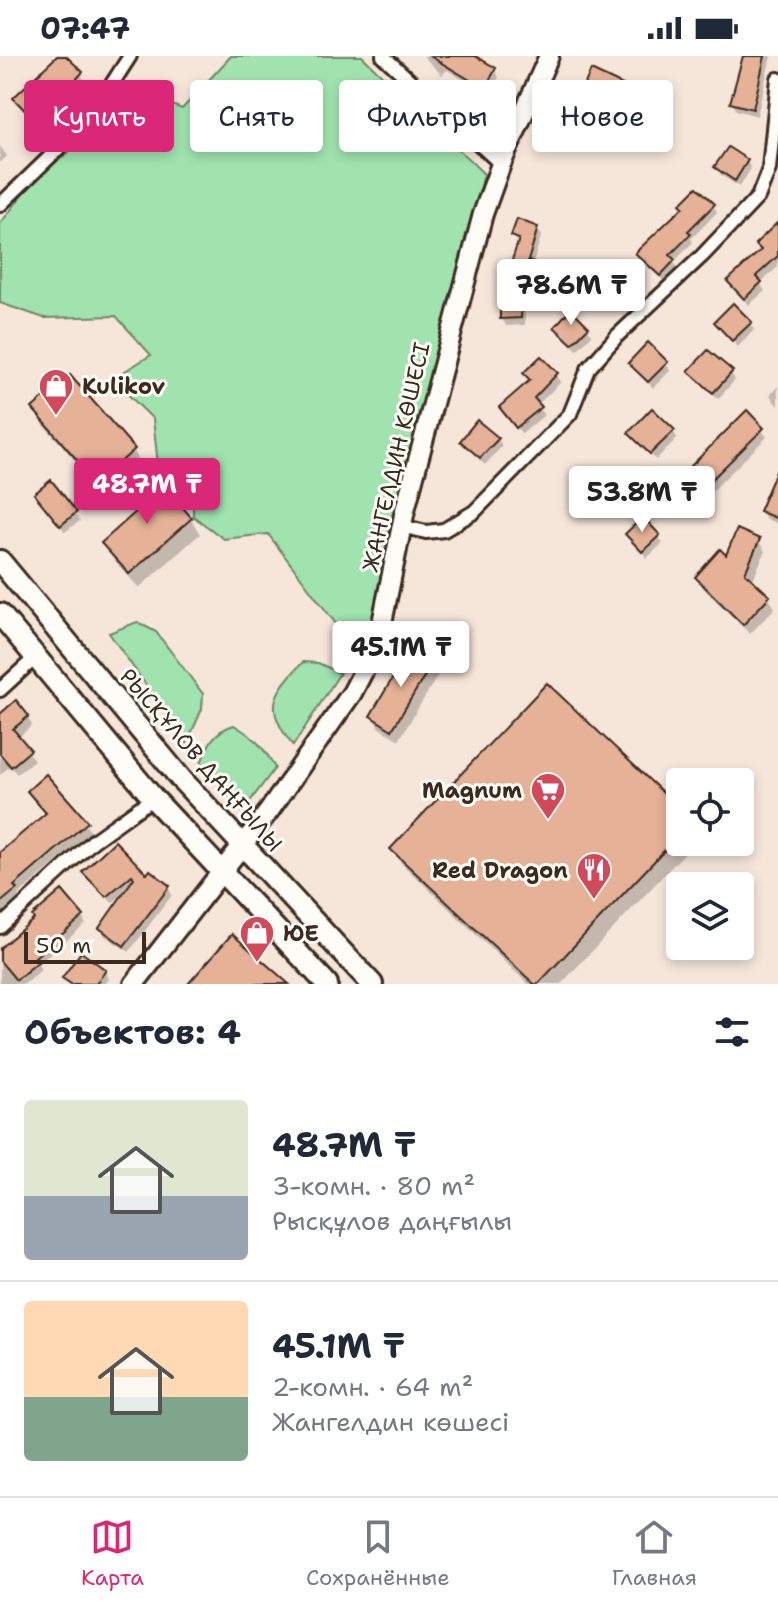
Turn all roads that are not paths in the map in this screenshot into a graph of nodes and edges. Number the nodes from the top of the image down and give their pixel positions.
1 (383, 56) edge
2 (549, 56) edge
3 (125, 58) edge
4 (778, 79) edge
5 (501, 164) junction
6 (0, 205) edge
7 (401, 526) junction
8 (0, 561) edge
9 (0, 576) edge
10 (37, 605) junction
11 (0, 614) edge
12 (36, 657) junction
13 (0, 690) edge
14 (153, 798) junction
15 (242, 845) junction
16 (221, 872) junction
17 (0, 927) edge
18 (134, 984) edge
19 (327, 984) edge
20 (372, 984) edge

1 - 5 street
2 - 5 main road, ЖАНГЕЛДИН КӨШЕСІ
3 - 6 street
4 - 7 street
5 - 7 main road, ЖАНГЕЛДИН КӨШЕСІ
7 - 15 main road, ЖАНГЕЛДИН КӨШЕСІ
8 - 10 main road, РЫСҚҰЛОВ ДАҢҒЫЛЫ
9 - 10 main road
10 - 15 main road, РЫСҚҰЛОВ ДАҢҒЫЛЫ
11 - 12 main road
12 - 13 street
12 - 14 main road
14 - 16 main road
14 - 17 street
15 - 16 main road, ЖАНГЕЛДИН КӨШЕСІ
15 - 20 main road, РЫСҚҰЛОВ ДАҢҒЫЛЫ
16 - 18 main road, ЖАНГЕЛДИН КӨШЕСІ
16 - 19 main road

